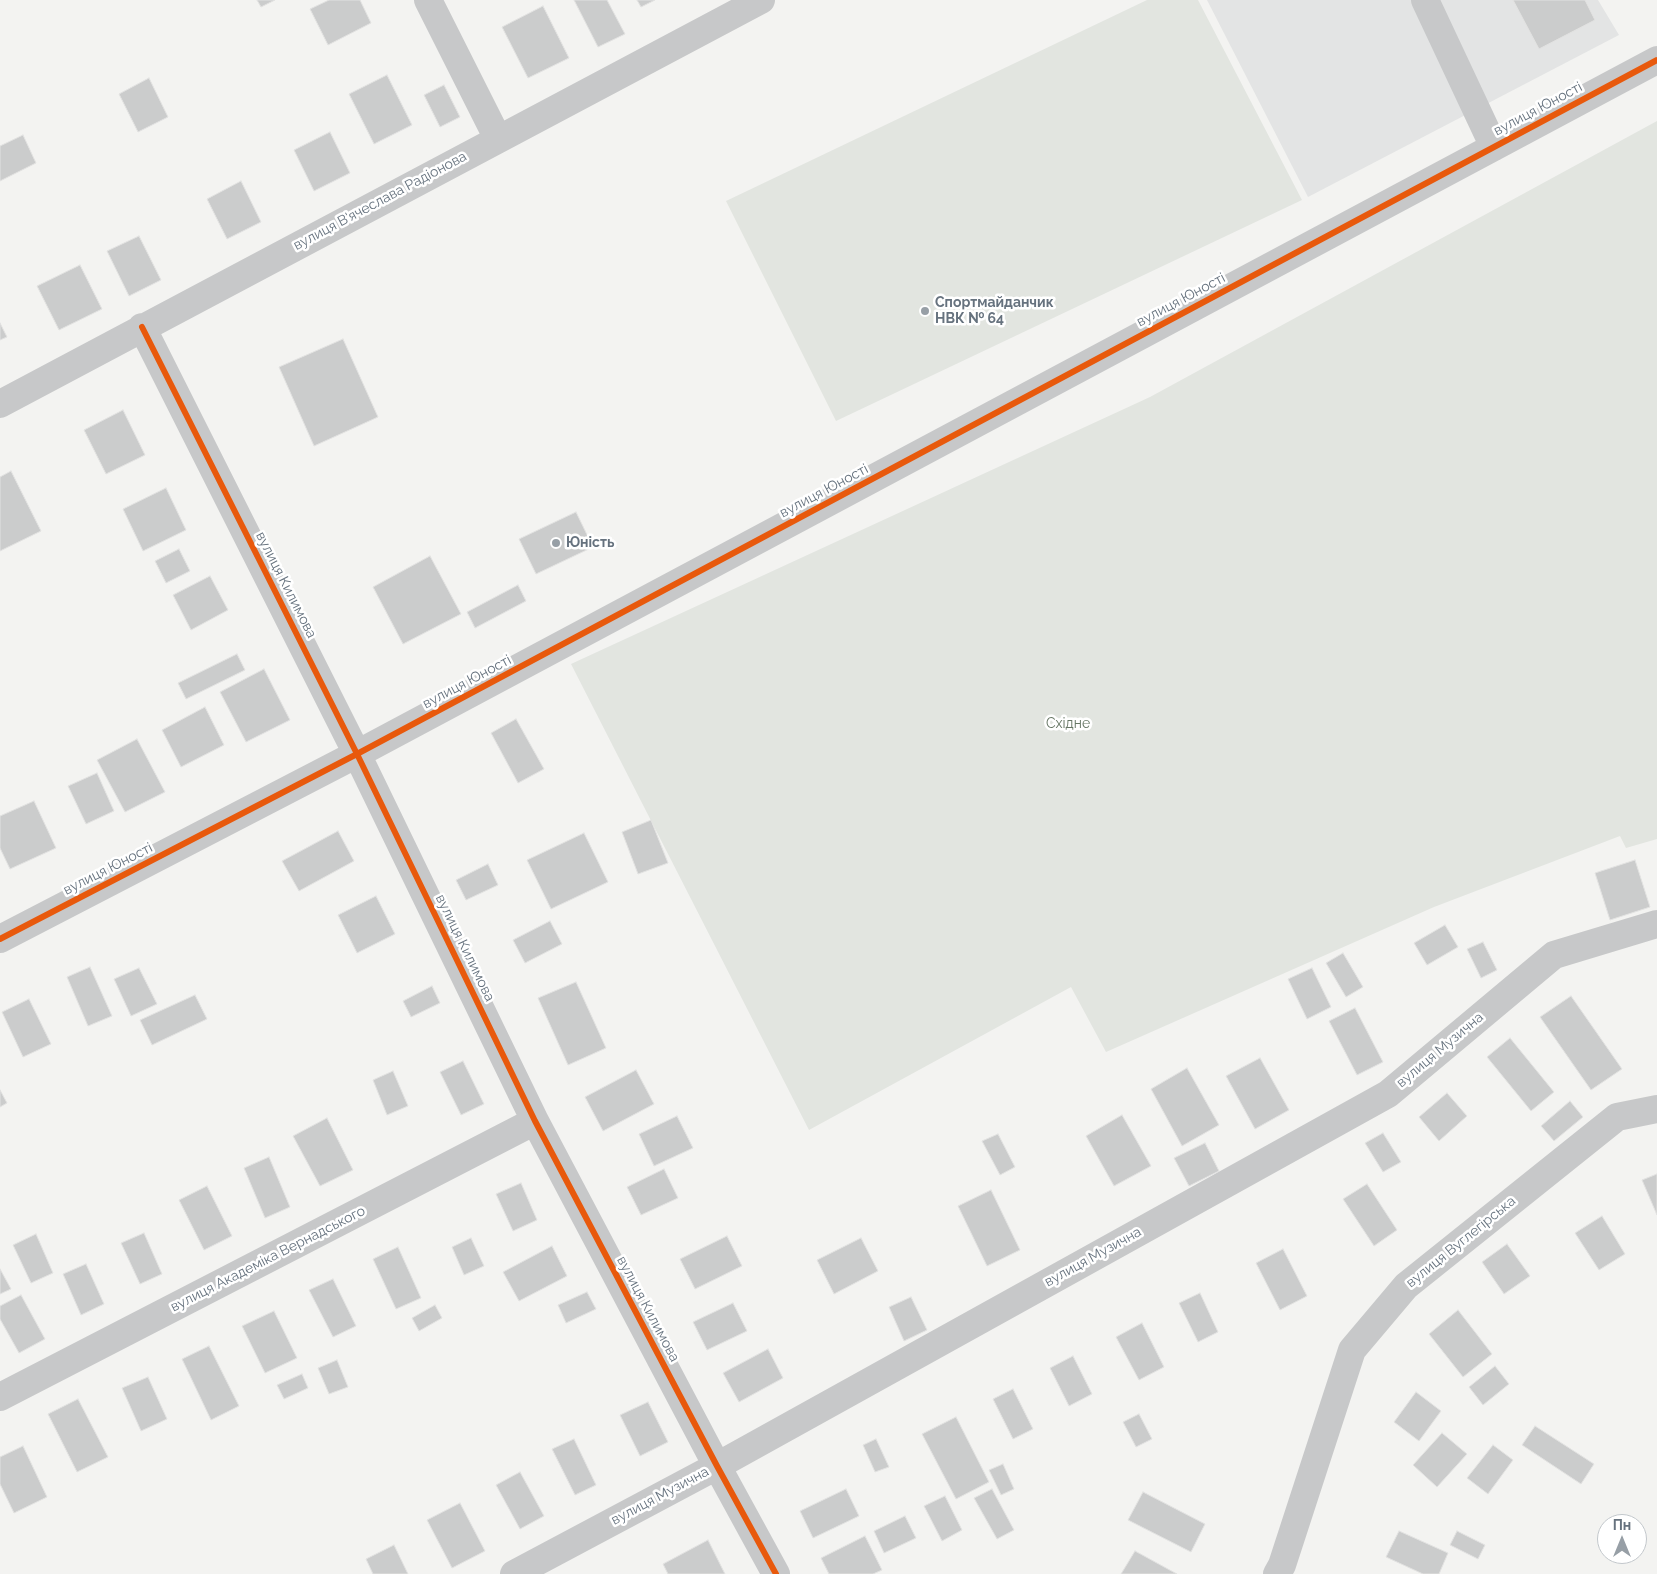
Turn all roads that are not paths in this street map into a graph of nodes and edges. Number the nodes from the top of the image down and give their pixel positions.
1 (428, 0) edge
2 (761, 0) edge
3 (1425, 0) edge
4 (1657, 60) edge
5 (498, 139) junction
6 (1494, 147) junction
7 (142, 327) junction
8 (0, 404) edge
9 (357, 754) junction
10 (1657, 924) edge
11 (0, 939) edge
12 (1657, 1109) edge
13 (535, 1121) junction
14 (0, 1396) edge
15 (717, 1466) junction
16 (514, 1574) edge
17 (776, 1574) edge
18 (1277, 1574) edge

1 - 5 street
2 - 5 street, вулиця В'ячеслава Радіонова
3 - 6 street
4 - 6 street, вулиця Юності
5 - 7 street, вулиця В'ячеслава Радіонова
6 - 9 street, вулиця Юності
7 - 8 street, вулиця В'ячеслава Радіонова
7 - 9 street, вулиця Килимова
9 - 11 street, вулиця Юності
9 - 13 street, вулиця Килимова
10 - 15 street, вулиця Музична
12 - 18 street, вулиця Вуглегірська
13 - 14 street, вулиця Академіка Вернадського
13 - 15 street, вулиця Килимова
15 - 16 street, вулиця Музична
15 - 17 street, вулиця Килимова

